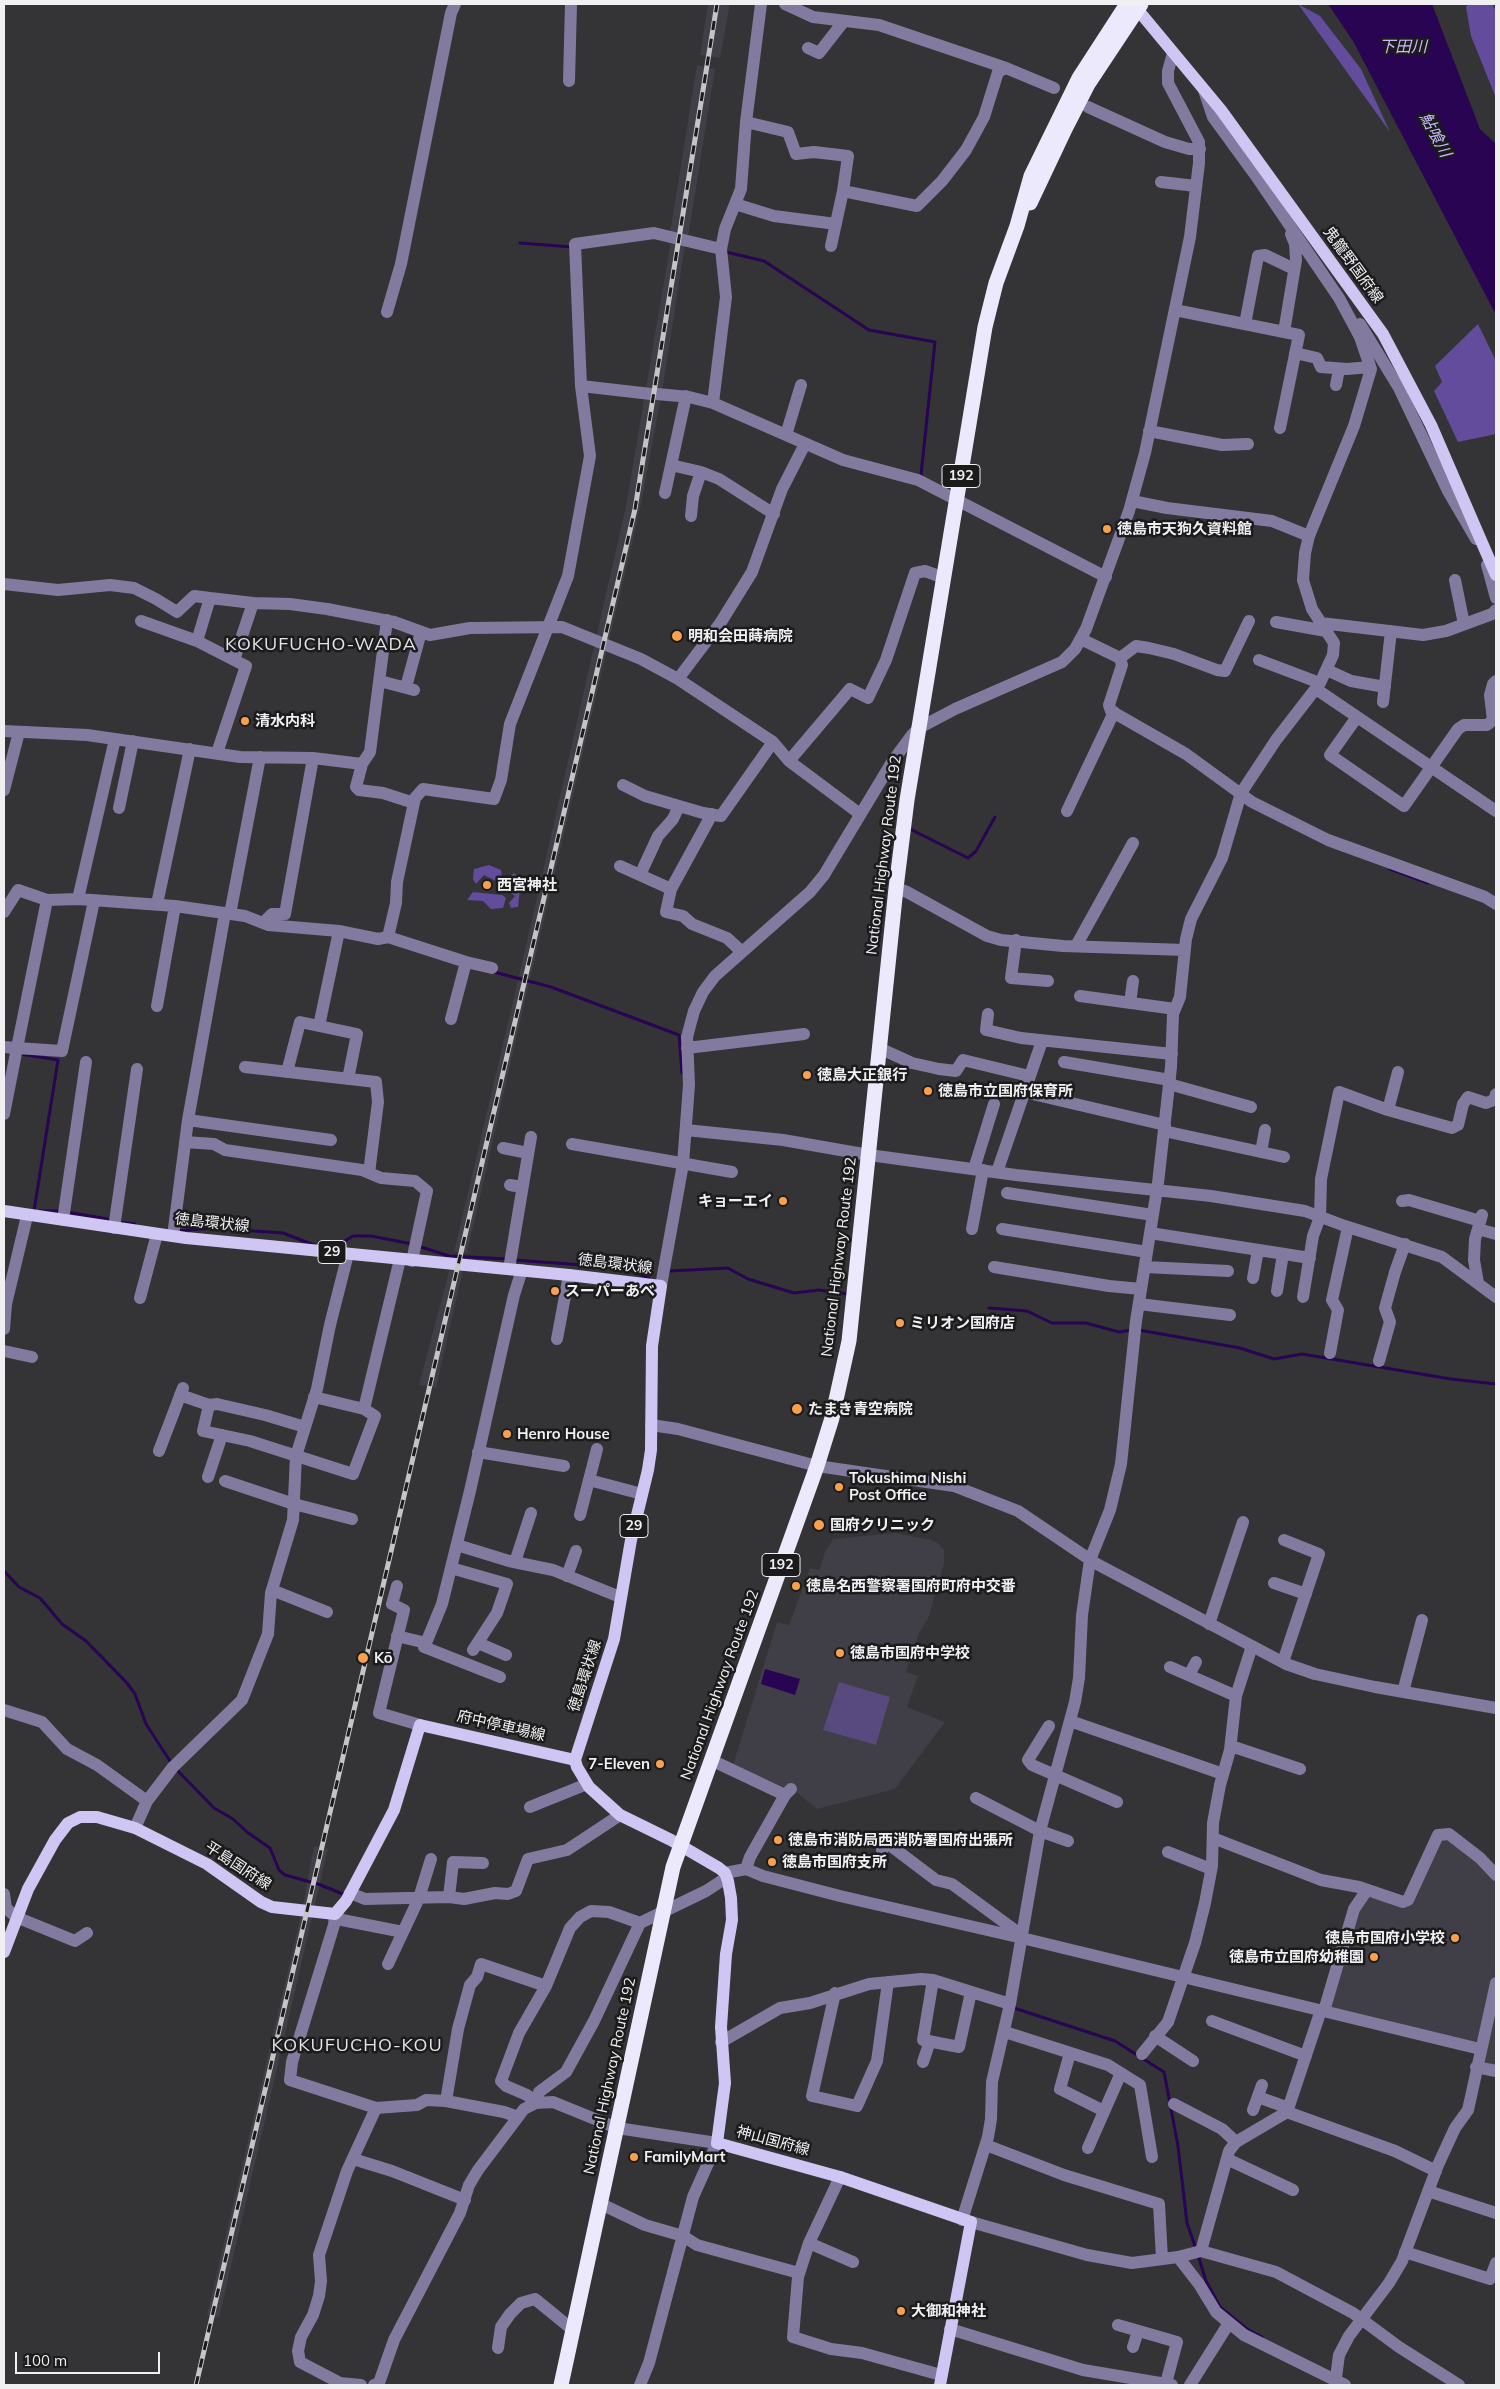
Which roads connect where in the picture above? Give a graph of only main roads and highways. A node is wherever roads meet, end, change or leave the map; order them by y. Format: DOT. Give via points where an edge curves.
graph roads {
  1 [pos="1135,5"];
  2 [pos="1496,575"];
  3 [pos="4,1211"];
  4 [pos="575,1760"];
  5 [pos="680,1845"];
  6 [pos="335,1914"];
  7 [pos="4,1948"];
  8 [pos="941,2380"];
  9 [pos="562,2385"];
  1 -- 2 [label="main road, 鬼籠野国府線" via="1202,85 1383,334 1431,425"];
  1 -- 5 [label="highway, National Highway Route 192 / 192" via="1088,84 1017,226 996,283 985,327 896,888 849,1341 832,1418 817,1466"];
  3 -- 4 [label="main road, 徳島環状線 / 29" via="27,1216 64,1214 157,1234 174,1232 406,1260 510,1263 522,1270 661,1286 652,1346 651,1450 610,1657"];
  4 -- 5 [label="main road" via="587,1784 620,1815"];
  4 -- 6 [label="main road, 府中停車場線" via="420,1725 394,1810 350,1893"];
  5 -- 8 [label="main road, 神山国府線" via="726,1876 732,1898 721,2042 724,2083 717,2143 840,2177 966,2221"];
  5 -- 9 [label="highway, National Highway Route 192 / 192"];
  6 -- 7 [label="main road, 平島国府線" via="261,1902 208,1864 135,1828 88,1816 68,1823 55,1840 28,1889"];
}
